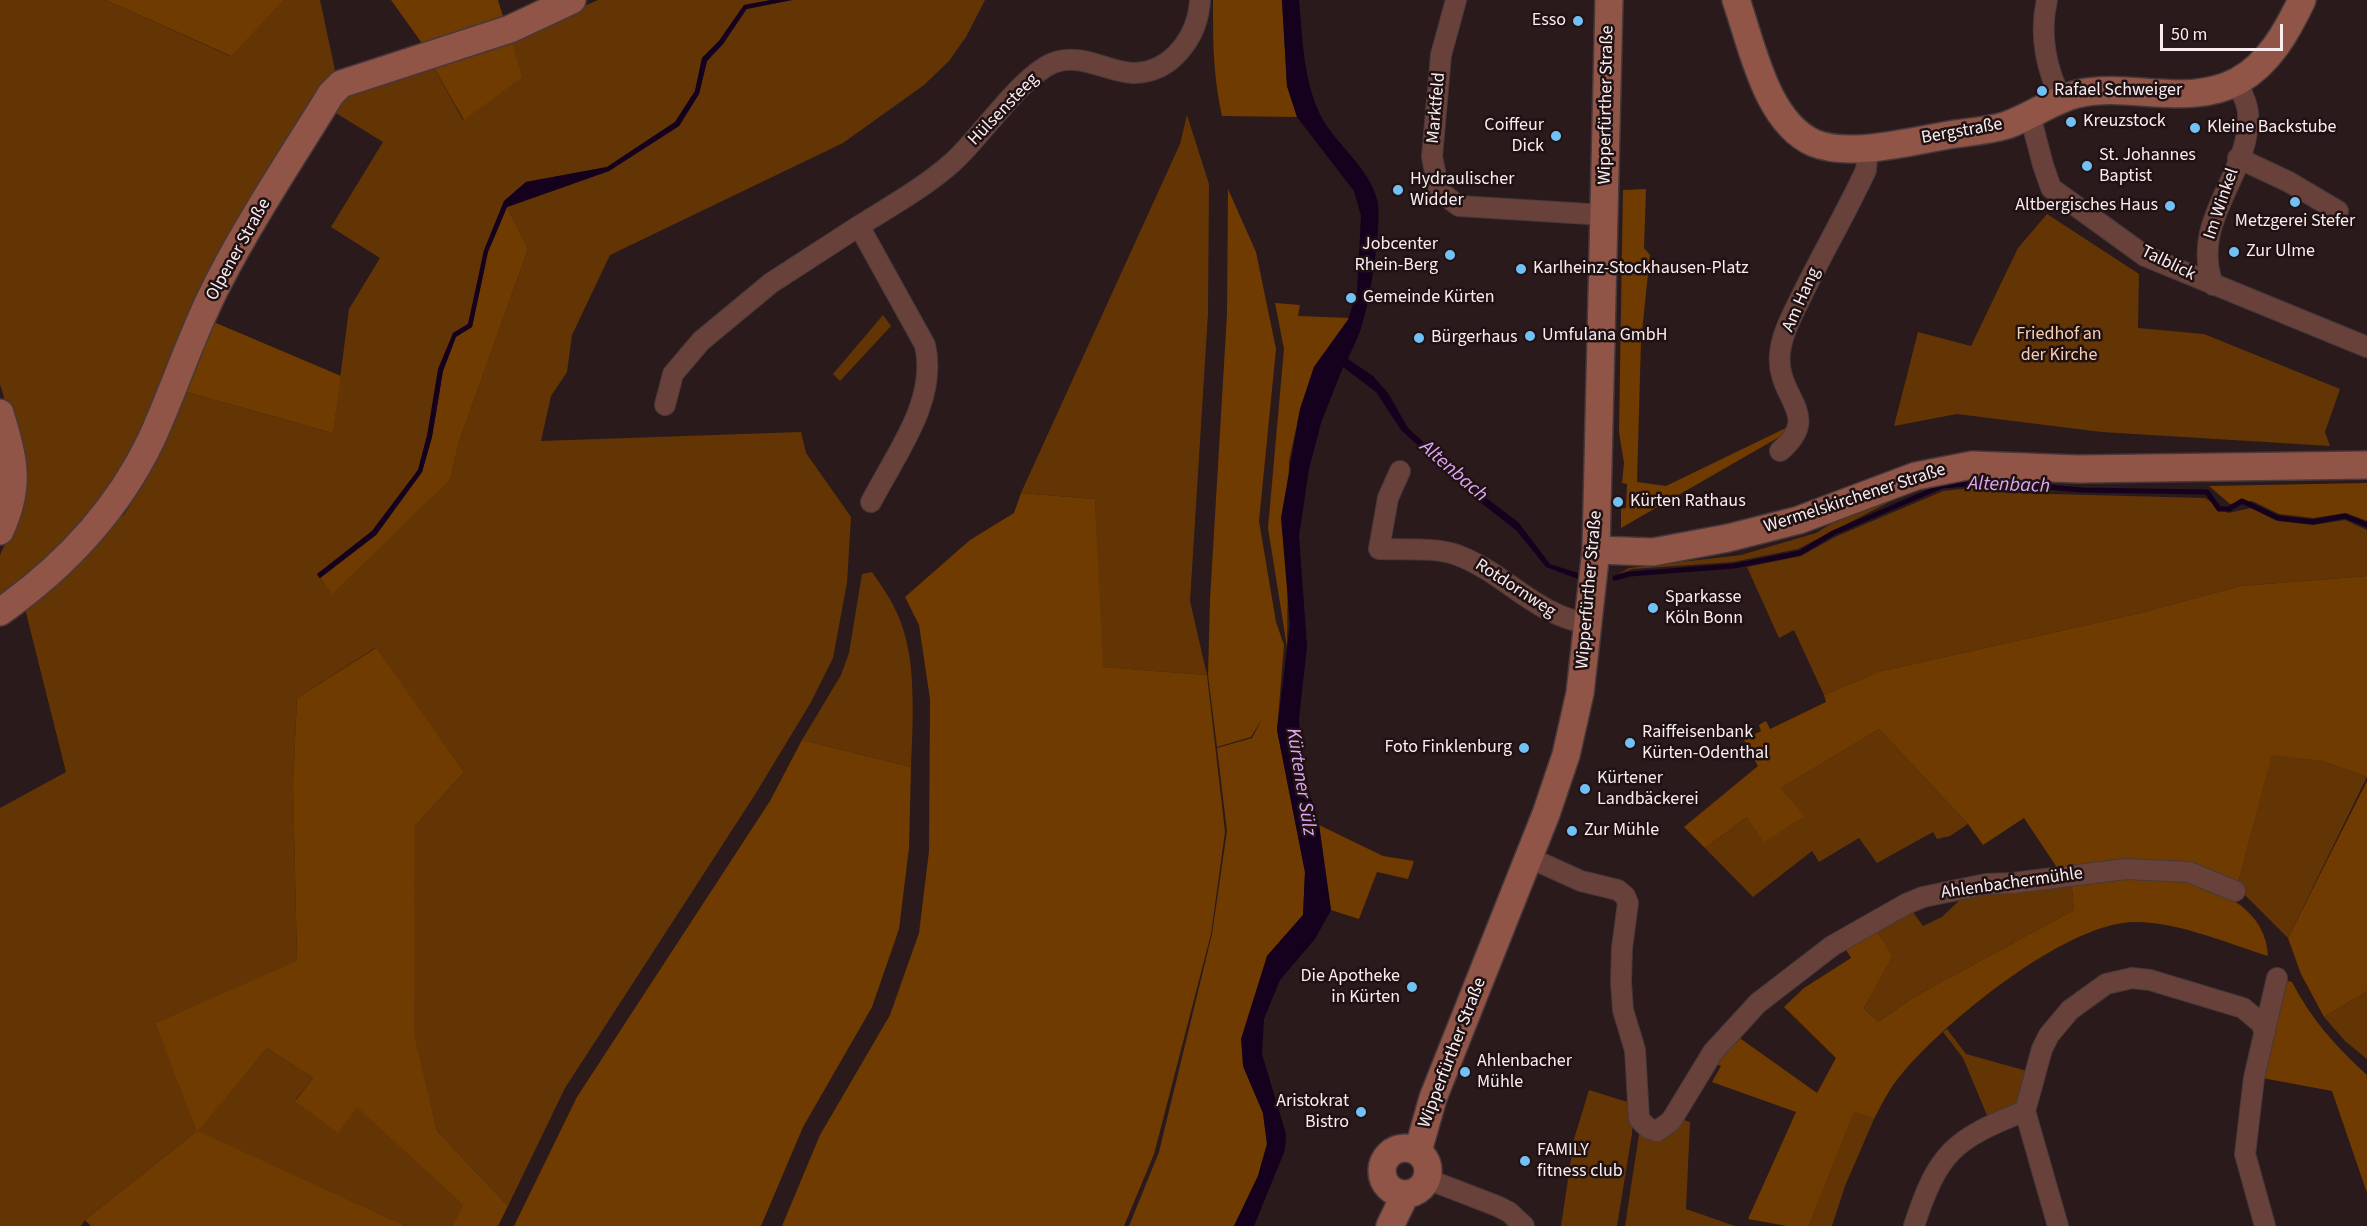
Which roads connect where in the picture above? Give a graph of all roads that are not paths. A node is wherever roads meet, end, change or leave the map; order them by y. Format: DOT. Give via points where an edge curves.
graph roads {
  1 [pos="572,0"];
  2 [pos="1200,0"];
  3 [pos="1456,0"];
  4 [pos="1609,0"];
  5 [pos="1736,0"];
  6 [pos="2047,0"];
  7 [pos="2302,0"];
  8 [pos="2237,81"];
  9 [pos="2062,100"];
  10 [pos="2030,115"];
  11 [pos="1868,147"];
  12 [pos="2238,158"];
  13 [pos="2338,211"];
  14 [pos="1605,215"];
  15 [pos="859,226"];
  16 [pos="2213,285"];
  17 [pos="2367,347"];
  18 [pos="665,405"];
  19 [pos="0,413"];
  20 [pos="1780,452"];
  21 [pos="2367,465"];
  22 [pos="1400,471"];
  23 [pos="870,502"];
  24 [pos="0,531"];
  25 [pos="1596,550"];
  26 [pos="0,612"];
  27 [pos="1590,624"];
  28 [pos="1530,858"];
  29 [pos="2235,891"];
  30 [pos="2277,978"];
  31 [pos="2265,1033"];
  32 [pos="2025,1111"];
  33 [pos="1418,1151"];
  34 [pos="1427,1179"];
  35 [pos="1405,1195"];
  36 [pos="1390,1226"];
  37 [pos="1524,1226"];
  38 [pos="1914,1226"];
  39 [pos="2058,1226"];
  40 [pos="2265,1226"];
  1 -- 26 [label="main road, Olpener Straße" via="510,29 341,84 331,94 219,281 152,438 120,494 89,535 28,592"];
  2 -- 15 [label="street, Hülsensteeg" via="1199,18 1188,42 1171,59 1134,73 1081,60 1054,63 1035,75 951,163"];
  3 -- 14 [label="street, Marktfeld" via="1440,66 1432,157 1439,191 1459,206"];
  4 -- 14 [label="main road, Wipperfürther Straße"];
  5 -- 11 [label="main road, Bergstraße" via="1778,112 1794,130 1815,143"];
  6 -- 9 [label="street" via="2044,26 2048,68"];
  7 -- 8 [label="main road, Bergstraße" via="2275,47"];
  8 -- 9 [label="main road, Bergstraße" via="2213,90 2182,94 2113,92 2077,94"];
  8 -- 12 [label="street, Im Winkel" via="2248,109"];
  9 -- 10 [label="main road, Bergstraße"];
  10 -- 11 [label="main road, Bergstraße" via="1997,128"];
  10 -- 16 [label="street, Talblick" via="2051,188 2145,256"];
  11 -- 20 [label="street, Am Hang" via="1866,170 1788,324 1780,352 1781,374 1800,417 1800,426"];
  12 -- 13 [label="street, Im Winkel"];
  12 -- 16 [label="street, Im Winkel" via="2213,217 2207,242 2206,267"];
  14 -- 25 [label="main road, Wipperfürther Straße"];
  15 -- 18 [label="street, Hülsensteeg" via="771,283 701,341 673,374"];
  15 -- 23 [label="street" via="921,336 929,362 921,405"];
  16 -- 17 [label="street, Talblick"];
  19 -- 24 [label="main road" via="15,478 12,501"];
  21 -- 25 [label="main road, Wermelskirchener Straße" via="2078,469 1972,465 1916,476 1799,520 1728,538 1653,552"];
  22 -- 27 [label="street, Rotdornweg" via="1388,498 1379,549 1453,553 1487,569 1561,619"];
  25 -- 27 [label="main road, Wipperfürther Straße"];
  27 -- 28 [label="main road, Wipperfürther Straße" via="1574,725"];
  28 -- 29 [label="street, Ahlenbachermühle" via="1625,896 1628,903 1622,948 1623,1010 1635,1050 1639,1119 1657,1131 1671,1121 1713,1052 1758,1003 1832,946 1906,904 1986,884 2126,869 2189,872"];
  28 -- 33 [label="main road, Wipperfürther Straße" via="1433,1098"];
  30 -- 31 [label="street"];
  31 -- 32 [label="street" via="2261,1023 2243,1008 2150,980 2120,979 2084,998 2054,1028 2038,1060"];
  31 -- 40 [label="street" via="2254,1078 2246,1154"];
  32 -- 38 [label="street" via="1988,1126 1952,1148 1929,1183"];
  32 -- 39 [label="street"];
  33 -- 34 [label="main road" via="1428,1166"];
  33 -- 35 [label="main road" via="1396,1150 1383,1164 1384,1182"];
  34 -- 35 [label="main road" via="1420,1189"];
  34 -- 37 [label="street" via="1497,1206"];
  35 -- 36 [label="main road"];
}
